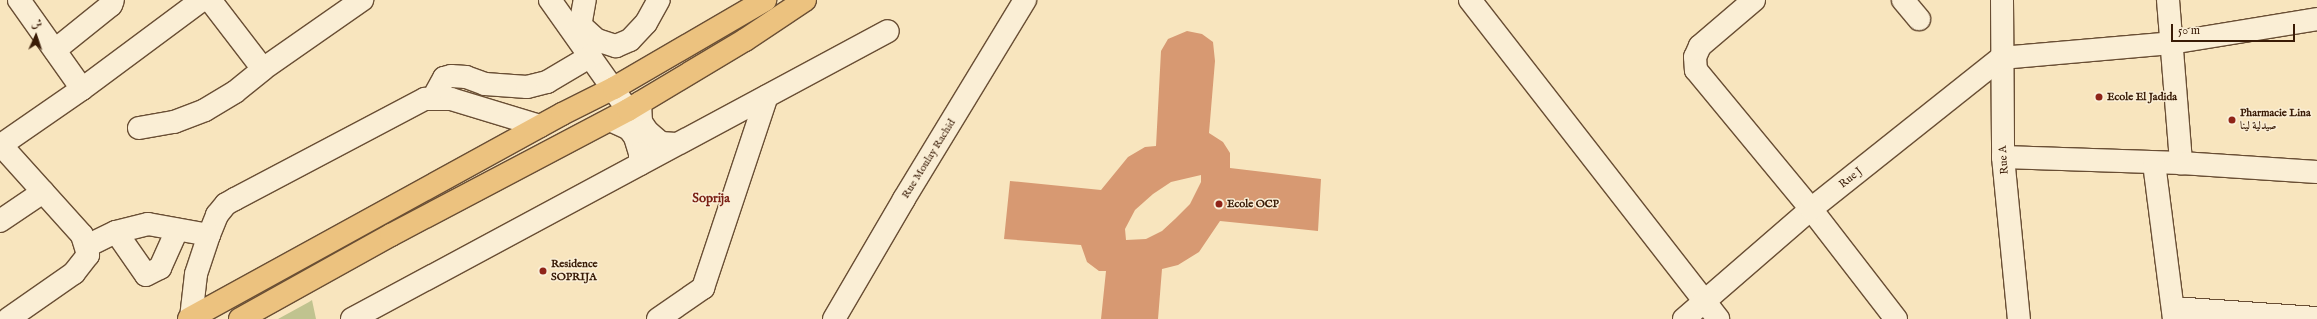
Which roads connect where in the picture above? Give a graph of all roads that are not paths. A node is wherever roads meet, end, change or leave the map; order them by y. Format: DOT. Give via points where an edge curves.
graph roads {
  1 [pos="19,0"];
  2 [pos="114,0"];
  3 [pos="202,0"];
  4 [pos="210,0"];
  5 [pos="362,0"];
  6 [pos="550,0"];
  7 [pos="585,0"];
  8 [pos="659,0"];
  9 [pos="764,0"];
  10 [pos="805,0"];
  11 [pos="1026,0"];
  12 [pos="1470,0"];
  13 [pos="1754,0"];
  14 [pos="1903,0"];
  15 [pos="2002,0"];
  16 [pos="2168,0"];
  17 [pos="1919,19"];
  18 [pos="2317,19"];
  19 [pos="888,30"];
  20 [pos="578,31"];
  21 [pos="2171,43"];
  22 [pos="55,50"];
  23 [pos="590,56"];
  24 [pos="2001,58"];
  25 [pos="263,69"];
  26 [pos="614,88"];
  27 [pos="82,89"];
  28 [pos="768,96"];
  29 [pos="433,98"];
  30 [pos="626,111"];
  31 [pos="540,126"];
  32 [pos="139,128"];
  33 [pos="0,144"];
  34 [pos="676,144"];
  35 [pos="2003,157"];
  36 [pos="2154,163"];
  37 [pos="2181,163"];
  38 [pos="640,164"];
  39 [pos="2317,172"];
  40 [pos="43,192"];
  41 [pos="1811,209"];
  42 [pos="0,221"];
  43 [pos="177,230"];
  44 [pos="116,232"];
  45 [pos="209,235"];
  46 [pos="87,246"];
  47 [pos="1705,302"];
  48 [pos="2173,313"];
  49 [pos="190,318"];
  50 [pos="2308,318"];
  51 [pos="8,319"];
  52 [pos="240,319"];
  53 [pos="352,319"];
  54 [pos="658,319"];
  55 [pos="834,319"];
  56 [pos="1684,319"];
  57 [pos="1718,319"];
  58 [pos="1896,319"];
  59 [pos="2019,319"];
  1 -- 22 [label="street"];
  2 -- 22 [label="street" via="111,6"];
  3 -- 27 [label="street"];
  4 -- 25 [label="street"];
  5 -- 25 [label="street"];
  6 -- 20 [label="street"];
  7 -- 20 [label="street"];
  8 -- 20 [label="street" via="646,23 630,40 616,46"];
  9 -- 26 [label="main road"];
  10 -- 30 [label="main road" via="745,40"];
  11 -- 55 [label="street, Rue Moulay Rachid"];
  12 -- 47 [label="street"];
  13 -- 41 [label="street" via="1700,46 1695,57 1696,70"];
  14 -- 17 [label="street"];
  15 -- 24 [label="street, Rue A"];
  16 -- 21 [label="street"];
  18 -- 21 [label="street"];
  19 -- 28 [label="street"];
  20 -- 23 [label="street"];
  21 -- 24 [label="street"];
  21 -- 37 [label="street"];
  22 -- 27 [label="street"];
  23 -- 26 [label="street"];
  23 -- 29 [label="street" via="547,82 527,88 485,84 466,77 451,76 444,78"];
  24 -- 35 [label="street, Rue A"];
  24 -- 41 [label="street, Rue J"];
  25 -- 32 [label="street" via="236,92 205,110 174,122"];
  26 -- 30 [label="street"];
  26 -- 31 [label="main road"];
  27 -- 33 [label="street"];
  28 -- 34 [label="street"];
  28 -- 54 [label="street" via="703,288"];
  29 -- 31 [label="street" via="451,99"];
  29 -- 45 [label="street" via="410,106 226,204 217,215"];
  30 -- 34 [label="street" via="641,122 661,143"];
  30 -- 38 [label="street" via="629,129 635,137 640,153"];
  30 -- 52 [label="main road" via="391,235"];
  31 -- 49 [label="main road"];
  33 -- 40 [label="street"];
  34 -- 38 [label="street"];
  35 -- 36 [label="street"];
  35 -- 59 [label="street, Rue A"];
  36 -- 37 [label="street"];
  36 -- 48 [label="street"];
  37 -- 39 [label="street"];
  38 -- 53 [label="street"];
  40 -- 42 [label="street"];
  40 -- 46 [label="street" via="82,235"];
  41 -- 47 [label="street, Rue J"];
  41 -- 58 [label="street"];
  43 -- 44 [label="street" via="148,224"];
  43 -- 44 [label="street" via="160,268 146,275"];
  43 -- 45 [label="street"];
  44 -- 46 [label="street"];
  45 -- 49 [label="street" via="196,274"];
  46 -- 51 [label="street" via="88,255 74,273"];
  47 -- 56 [label="street, Rue J"];
  47 -- 57 [label="street"];
  48 -- 50 [label="street"];
}
